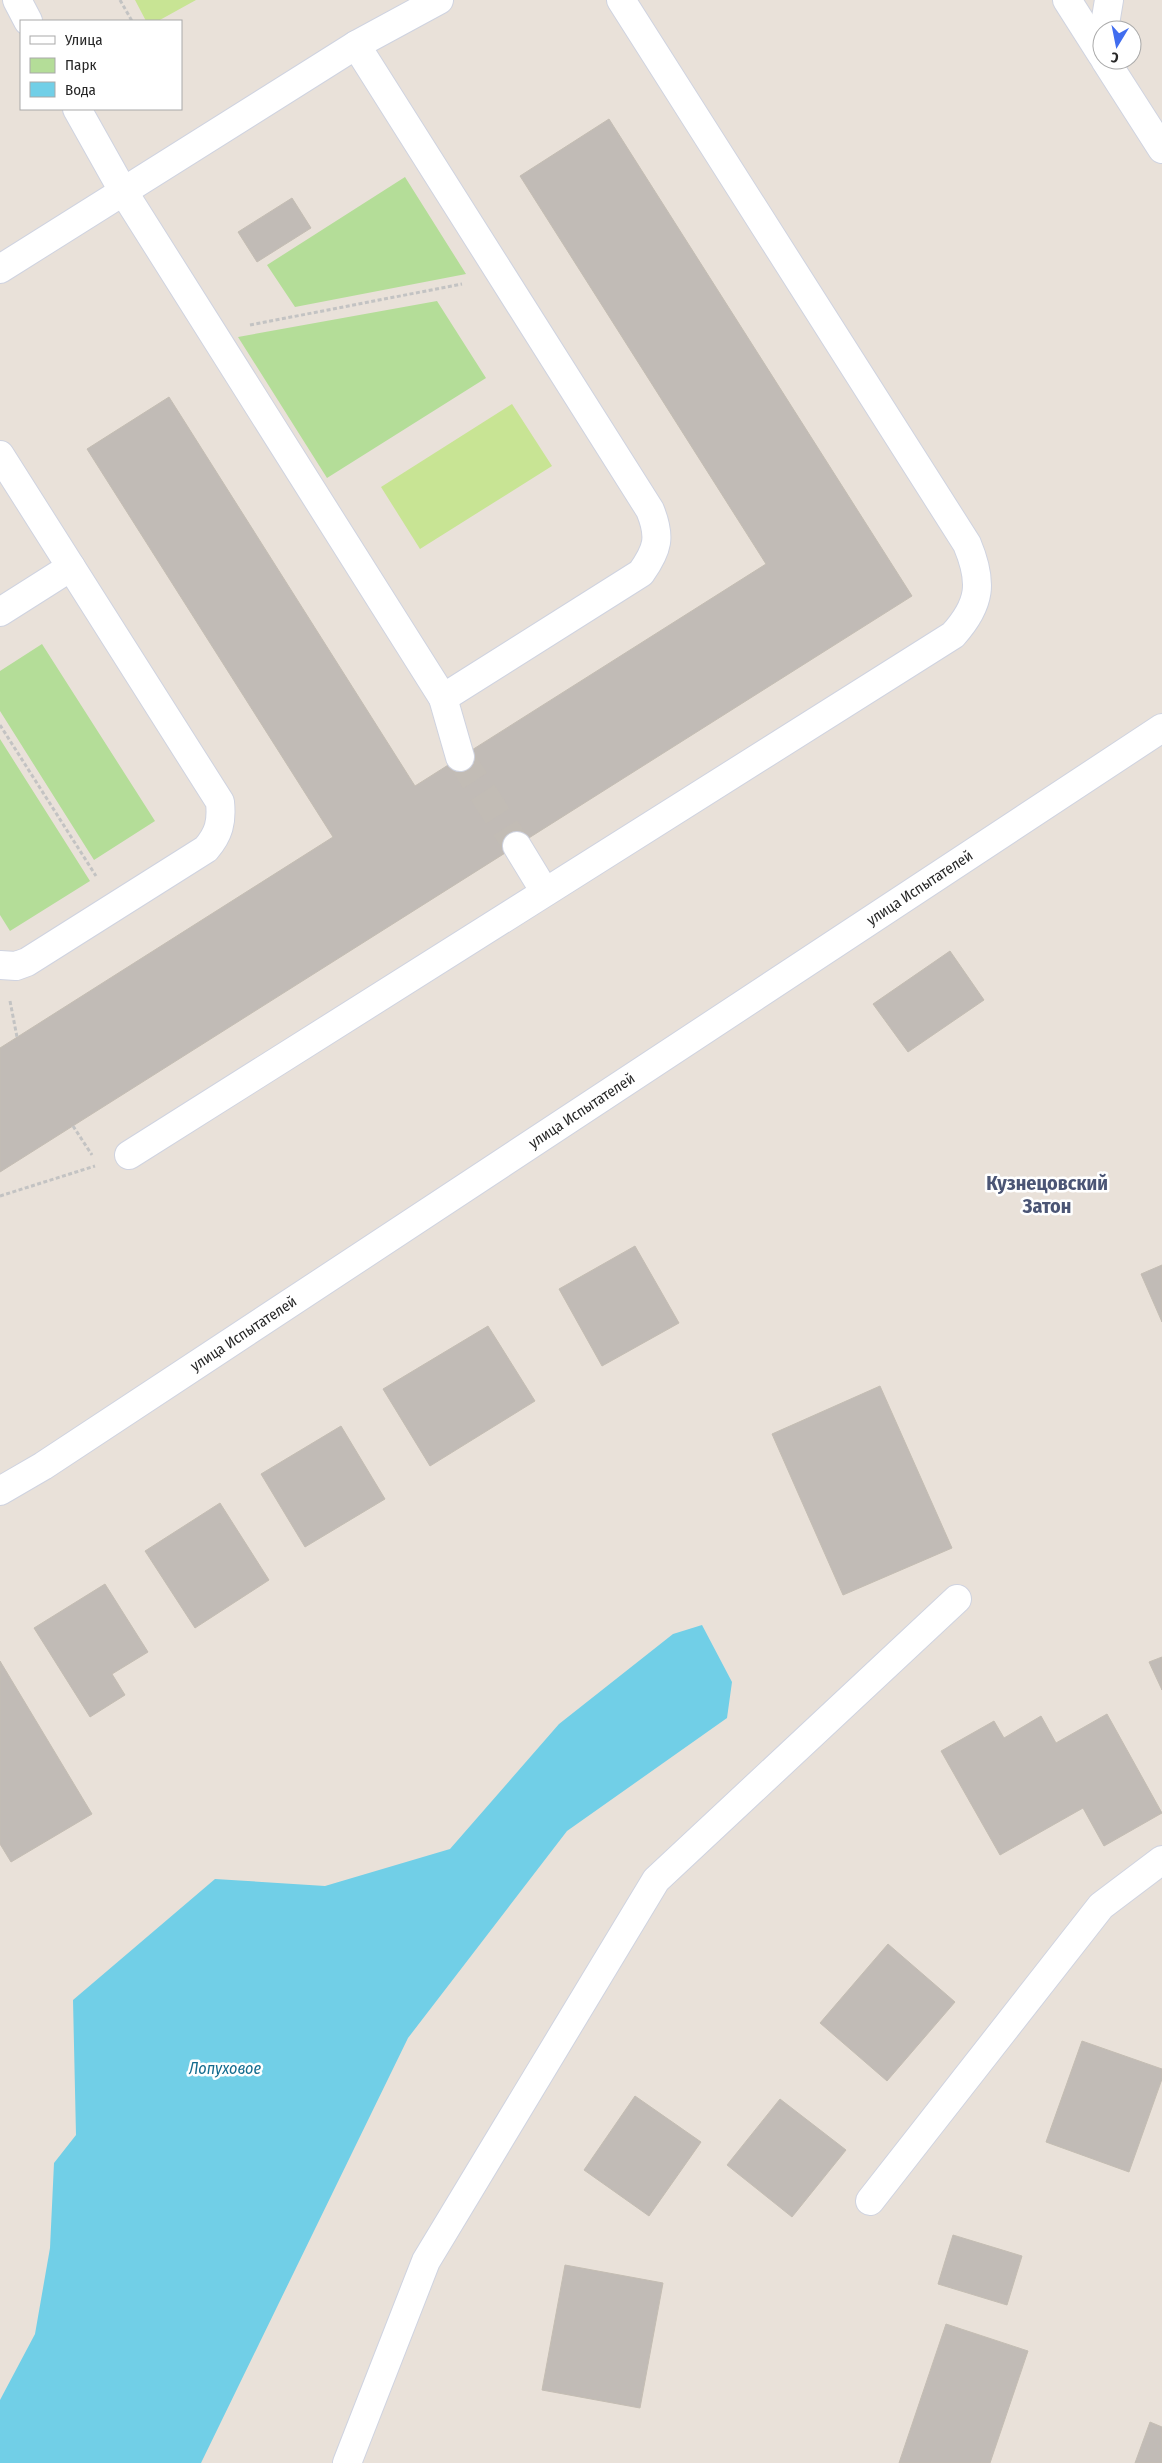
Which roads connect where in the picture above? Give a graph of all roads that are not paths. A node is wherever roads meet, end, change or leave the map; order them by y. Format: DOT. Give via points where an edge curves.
graph roads {
  1 [pos="16,0"];
  2 [pos="439,0"];
  3 [pos="621,0"];
  4 [pos="1067,0"];
  5 [pos="1109,0"];
  6 [pos="27,20"];
  7 [pos="1106,20"];
  8 [pos="1092,33"];
  9 [pos="356,45"];
  10 [pos="1116,70"];
  11 [pos="78,110"];
  12 [pos="1162,149"];
  13 [pos="122,191"];
  14 [pos="0,269"];
  15 [pos="0,455"];
  16 [pos="71,567"];
  17 [pos="0,612"];
  18 [pos="443,698"];
  19 [pos="1162,728"];
  20 [pos="460,757"];
  21 [pos="517,846"];
  22 [pos="545,892"];
  23 [pos="0,965"];
  24 [pos="129,1155"];
  25 [pos="0,1491"];
  26 [pos="957,1599"];
  27 [pos="1162,1860"];
  28 [pos="870,2201"];
  29 [pos="347,2463"];
  1 -- 6 [label="street"];
  2 -- 9 [label="street"];
  3 -- 22 [label="street" via="967,544 976,565 978,585 967,619 953,635"];
  4 -- 8 [label="street"];
  5 -- 7 [label="street"];
  9 -- 13 [label="street"];
  9 -- 18 [label="street" via="650,510 656,526 653,556 641,573"];
  10 -- 12 [label="street"];
  11 -- 13 [label="street"];
  13 -- 14 [label="street"];
  13 -- 18 [label="street"];
  15 -- 16 [label="street"];
  16 -- 17 [label="street"];
  16 -- 23 [label="street" via="220,802 222,818 215,838 206,850 27,962 16,966"];
  18 -- 20 [label="street"];
  19 -- 25 [label="street, улица Испытателей" via="52,1460"];
  21 -- 22 [label="street"];
  22 -- 24 [label="street"];
  26 -- 29 [label="street" via="656,1880 426,2261"];
  27 -- 28 [label="street" via="1101,1906"];
}
